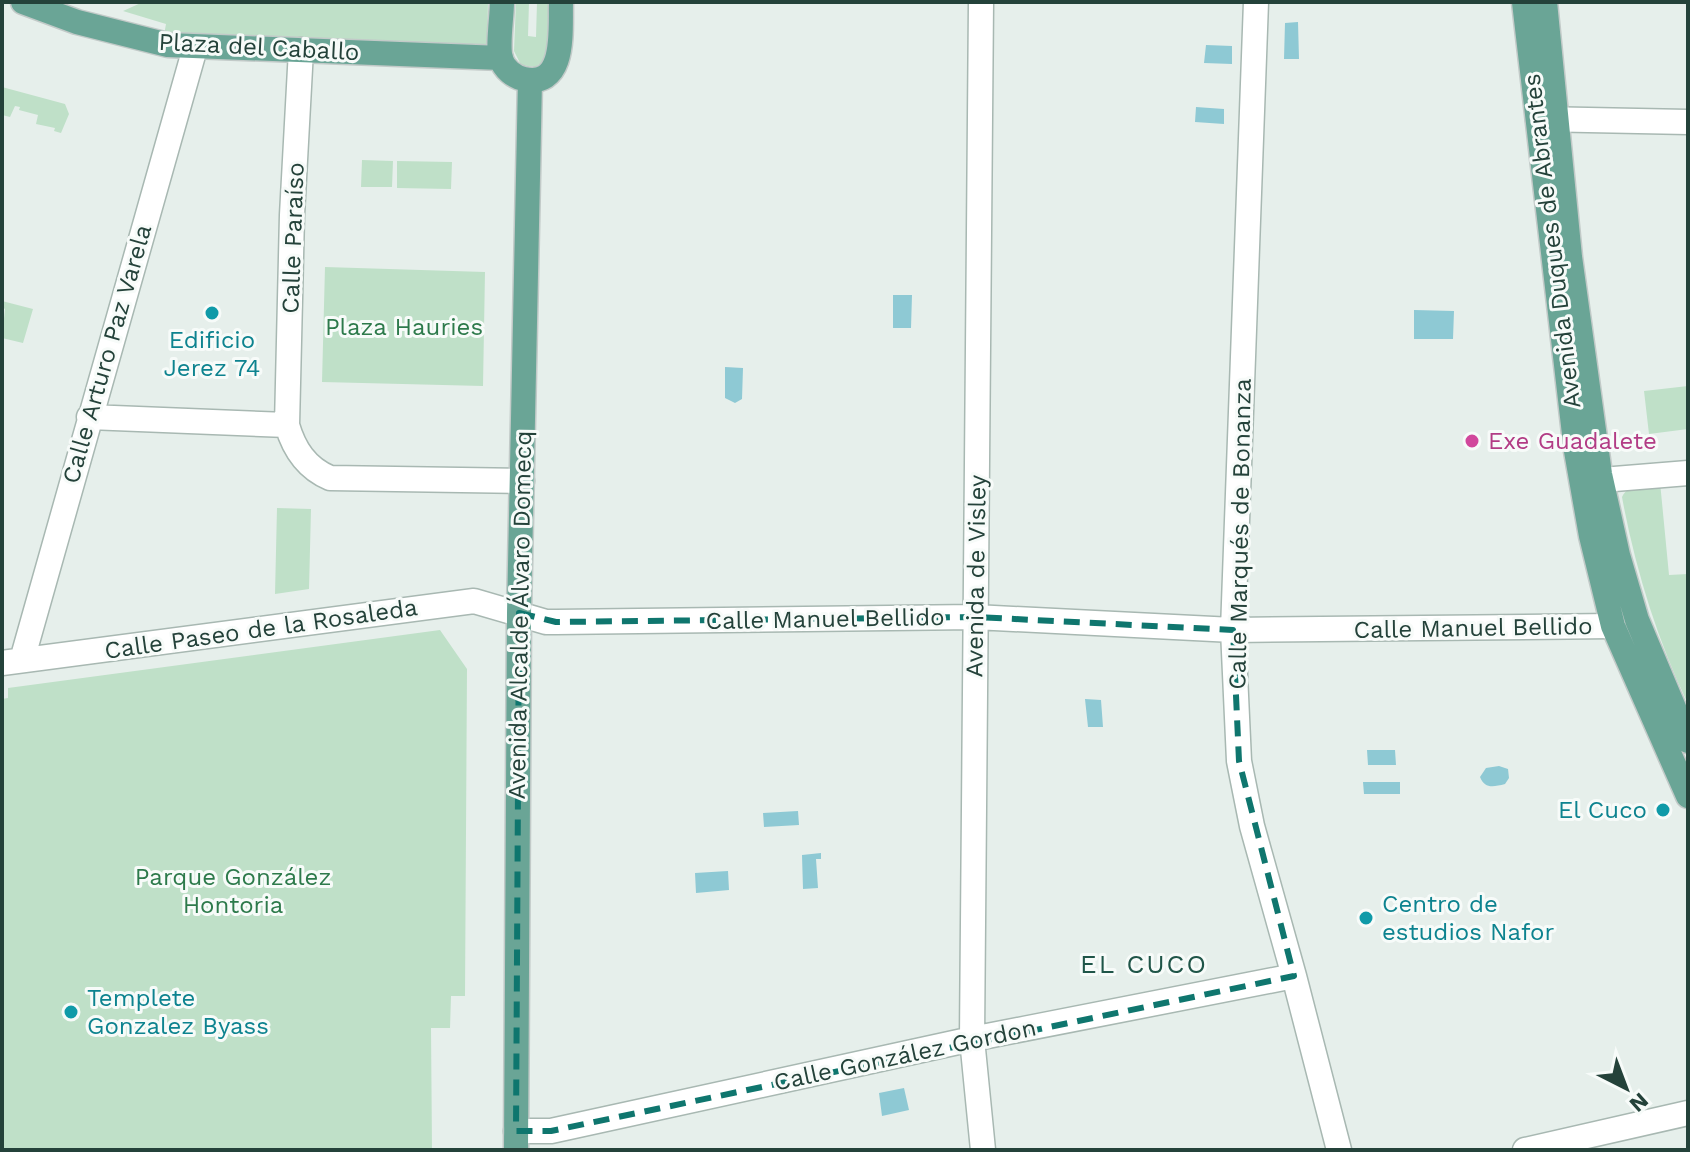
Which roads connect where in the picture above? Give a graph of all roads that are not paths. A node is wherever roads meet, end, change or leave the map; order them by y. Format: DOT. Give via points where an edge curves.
graph roads {
  1 [pos="23,2"];
  2 [pos="502,2"];
  3 [pos="561,2"];
  4 [pos="981,2"];
  5 [pos="1256,2"];
  6 [pos="1524,2"];
  7 [pos="1545,2"];
  8 [pos="195,48"];
  9 [pos="301,50"];
  10 [pos="501,58"];
  11 [pos="530,80"];
  12 [pos="1548,119"];
  13 [pos="1688,122"];
  14 [pos="1580,397"];
  15 [pos="89,417"];
  16 [pos="287,425"];
  17 [pos="1688,473"];
  18 [pos="1602,480"];
  19 [pos="522,481"];
  20 [pos="519,613"];
  21 [pos="975,617"];
  22 [pos="1613,626"];
  23 [pos="1233,630"];
  24 [pos="12,662"];
  25 [pos="1688,741"];
  26 [pos="1688,796"];
  27 [pos="1294,976"];
  28 [pos="972,1039"];
  29 [pos="1688,1113"];
  30 [pos="516,1140"];
  31 [pos="983,1150"];
  32 [pos="1339,1150"];
  33 [pos="1525,1150"];
  1 -- 8 [label="main road, Plaza del Caballo" via="77,22"];
  2 -- 10 [label="main road"];
  3 -- 11 [label="main road" via="559,57 543,79"];
  4 -- 21 [label="street, Avenida de Visley"];
  5 -- 23 [label="street, Calle Marqués de Bonanza"];
  6 -- 12 [label="main road, Avenida Duques de Abrantes"];
  7 -- 12 [label="main road, Avenida Duques de Abrantes"];
  8 -- 9 [label="main road, Plaza del Caballo"];
  8 -- 15 [label="street, Calle Arturo Paz Varela"];
  9 -- 10 [label="main road, Plaza del Caballo"];
  9 -- 16 [label="street, Calle Paraíso"];
  10 -- 11 [label="main road" via="517,78"];
  11 -- 19 [label="main road, Avenida Alcalde Álvaro Domecq"];
  12 -- 13 [label="street"];
  12 -- 14 [label="main road, Avenida Duques de Abrantes"];
  14 -- 18 [label="main road, Avenida Duques de Abrantes"];
  14 -- 22 [label="main road, Avenida Duques de Abrantes" via="1576,451"];
  15 -- 16 [label="street"];
  15 -- 24 [label="street, Calle Arturo Paz Varela"];
  16 -- 19 [label="street, Calle Paraíso" via="303,459 330,478"];
  17 -- 18 [label="street"];
  18 -- 25 [label="main road, Avenida Duques de Abrantes" via="1637,620"];
  19 -- 20 [label="main road, Avenida Alcalde Álvaro Domecq"];
  20 -- 21 [label="street, Calle Manuel Bellido" via="546,622"];
  20 -- 24 [label="street, Calle Paseo de la Rosaleda" via="474,601"];
  20 -- 30 [label="main road, Avenida Alcalde Álvaro Domecq"];
  21 -- 23 [label="street, Calle Manuel Bellido"];
  21 -- 28 [label="street, Avenida de Visley"];
  22 -- 23 [label="street, Calle Manuel Bellido"];
  22 -- 26 [label="main road, Avenida Duques de Abrantes"];
  23 -- 27 [label="street, Calle Marqués de Bonanza" via="1239,761"];
  27 -- 28 [label="street, Calle González Gordon"];
  27 -- 32 [label="street, Calle Marqués de Bonanza"];
  28 -- 30 [label="street, Calle González Gordon"];
  28 -- 31 [label="street, Avenida de Visley"];
  29 -- 33 [label="street"];
}
